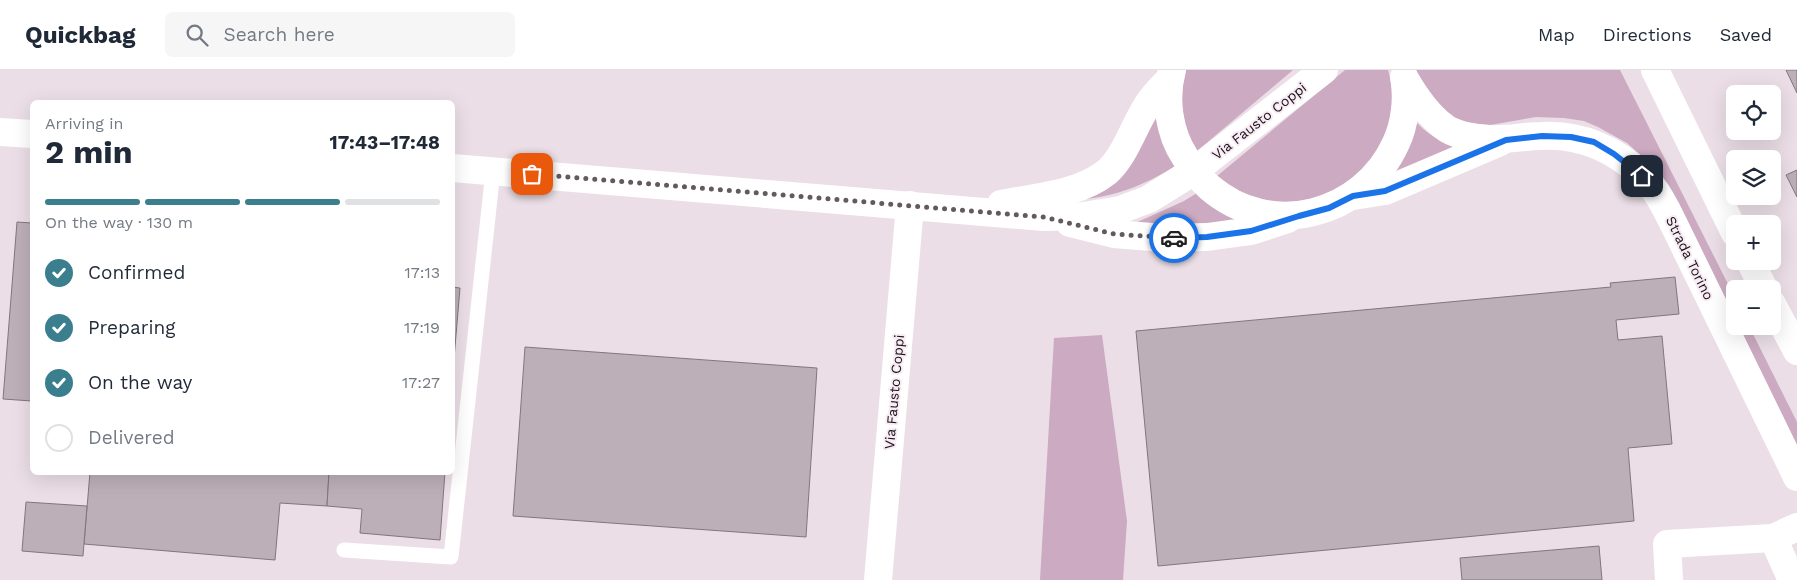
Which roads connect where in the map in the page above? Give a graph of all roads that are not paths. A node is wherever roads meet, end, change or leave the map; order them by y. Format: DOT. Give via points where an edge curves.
graph roads {
  1 [pos="1324,70"];
  2 [pos="1655,70"];
  3 [pos="1170,75"];
  4 [pos="1403,75"];
  5 [pos="0,132"];
  6 [pos="30,134"];
  7 [pos="1506,140"];
  8 [pos="455,168"];
  9 [pos="493,171"];
  10 [pos="1194,171"];
  11 [pos="1353,196"];
  12 [pos="910,205"];
  13 [pos="972,210"];
  14 [pos="1726,215"];
  15 [pos="1299,216"];
  16 [pos="1044,217"];
  17 [pos="1781,321"];
  18 [pos="1797,351"];
  19 [pos="1797,478"];
  20 [pos="1785,532"];
  21 [pos="344,550"];
  22 [pos="878,580"];
  23 [pos="1669,580"];
  24 [pos="1792,580"];
  1 -- 10 [label="street, Via Fausto Coppi"];
  2 -- 14 [label="street"];
  3 -- 10 [label="street, Via Fausto Coppi" via="1168,106 1172,130"];
  3 -- 13 [label="street" via="1150,100 1108,171 1069,190"];
  4 -- 7 [label="street, Via Fausto Coppi" via="1420,103 1443,127 1470,137"];
  4 -- 11 [label="street, Via Fausto Coppi" via="1405,112 1400,135 1390,156"];
  5 -- 6 [label="street"];
  7 -- 11 [label="street, Via Fausto Coppi" via="1385,191"];
  7 -- 19 [label="street, Strada Torino" via="1542,136 1594,142 1642,176 1663,203"];
  8 -- 9 [label="street, Via Fausto Coppi"];
  9 -- 12 [label="street, Via Fausto Coppi"];
  9 -- 21 [label="lane" via="451,558"];
  10 -- 15 [label="street, Via Fausto Coppi" via="1208,187 1244,208 1267,214"];
  10 -- 16 [label="street, Via Fausto Coppi" via="1149,199 1120,210 1083,216"];
  11 -- 15 [label="street, Via Fausto Coppi" via="1329,208"];
  12 -- 13 [label="street, Via Fausto Coppi"];
  12 -- 22 [label="street, Via Fausto Coppi"];
  13 -- 16 [label="street, Via Fausto Coppi"];
  15 -- 16 [label="street, Via Fausto Coppi" via="1251,231 1164,238 1114,234"];
  17 -- 18 [label="street"];
  20 -- 23 [label="street" via="1667,544"];
  20 -- 24 [label="street"];
}
